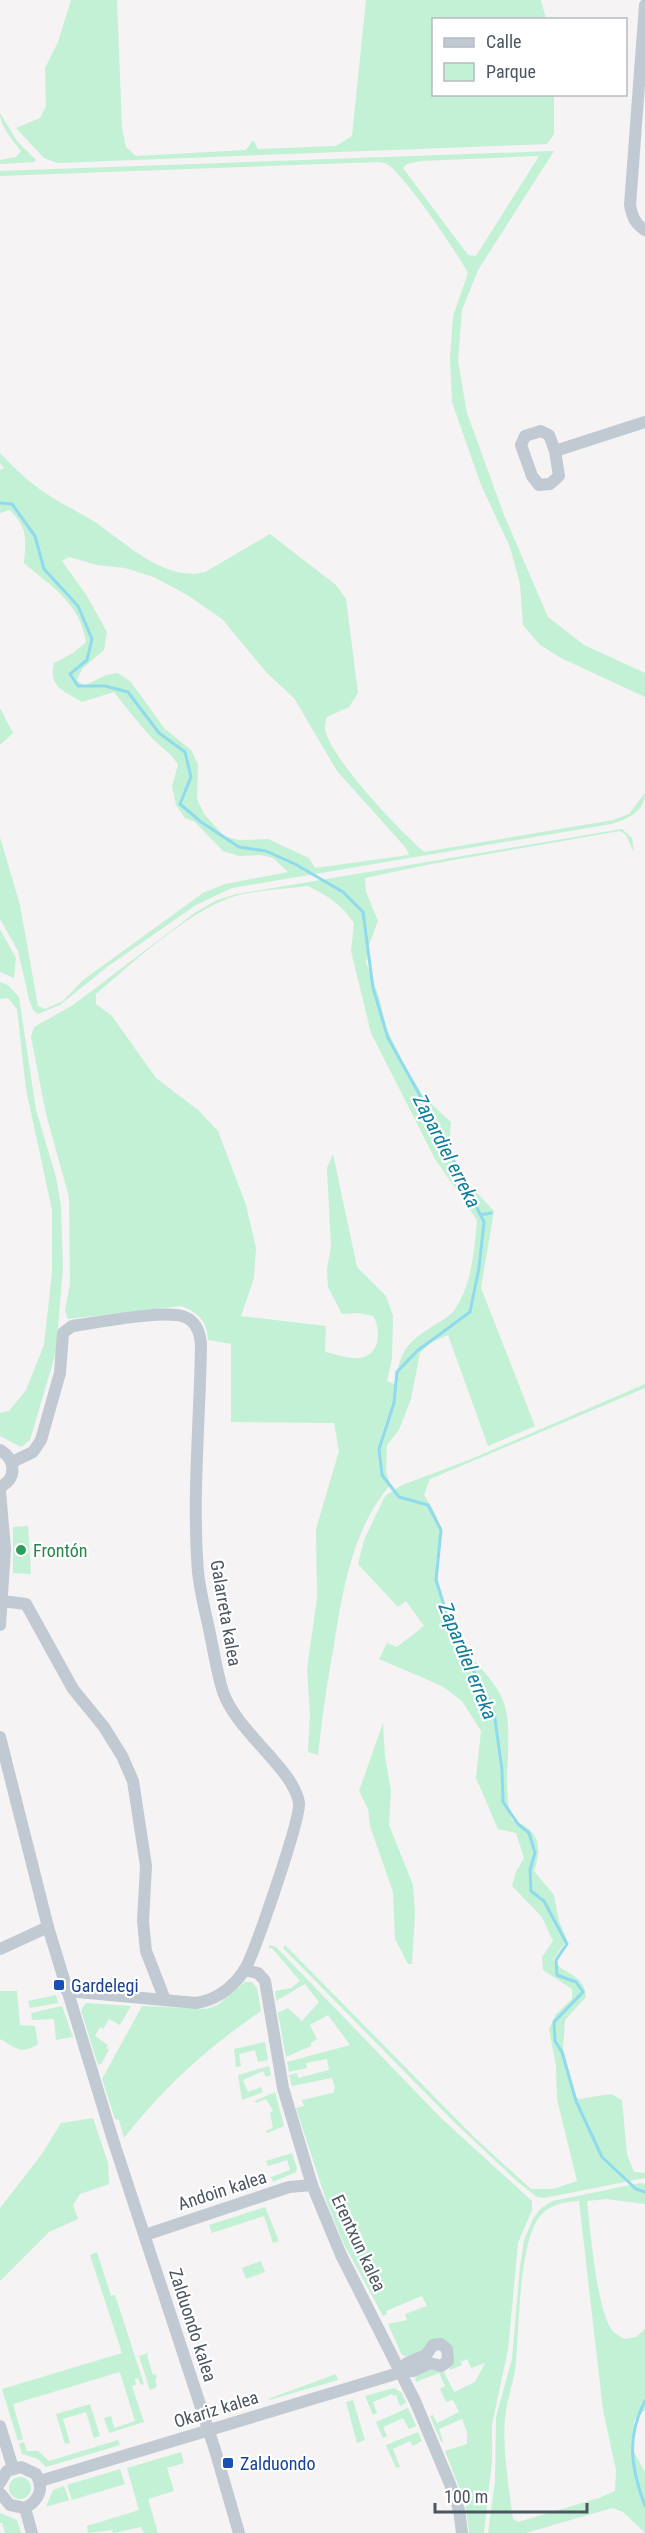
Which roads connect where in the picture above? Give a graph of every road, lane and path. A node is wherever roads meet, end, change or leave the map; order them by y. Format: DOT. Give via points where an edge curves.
graph roads {
  1 [pos="645,5"];
  2 [pos="645,230"];
  3 [pos="645,422"];
  4 [pos="555,451"];
  5 [pos="0,1450"];
  6 [pos="12,1462"];
  7 [pos="0,1489"];
  8 [pos="2,1601"];
  9 [pos="0,1625"];
  10 [pos="0,1737"];
  11 [pos="48,1927"];
  12 [pos="0,1948"];
  13 [pos="244,1970"];
  14 [pos="67,1991"];
  15 [pos="165,2000"];
  16 [pos="312,2185"];
  17 [pos="145,2235"];
  18 [pos="402,2372"];
  19 [pos="0,2426"];
  20 [pos="208,2430"];
  21 [pos="13,2468"];
  22 [pos="40,2481"];
  23 [pos="0,2483"];
  24 [pos="0,2493"];
  25 [pos="25,2508"];
  26 [pos="32,2533"];
  27 [pos="240,2533"];
  28 [pos="462,2533"];
  1 -- 2 [label="street" via="630,205 638,226"];
  3 -- 4 [label="street"];
  5 -- 6 [label="street"];
  6 -- 7 [label="street" via="11,1478"];
  6 -- 13 [label="street, Galarreta kalea" via="33,1452 41,1440 60,1373 66,1329 175,1315 190,1320 200,1334 198,1573 217,1669 223,1693 240,1724 291,1782 300,1806 262,1927"];
  7 -- 8 [label="street" via="5,1549"];
  8 -- 9 [label="street"];
  8 -- 15 [label="street" via="26,1604 73,1689 104,1727 133,1781 146,1866 146,1951"];
  10 -- 11 [label="street, Zalduondo kalea"];
  11 -- 12 [label="street"];
  11 -- 14 [label="street, Zalduondo kalea"];
  13 -- 15 [label="street, Galarreta kalea" via="225,1991 207,2002"];
  13 -- 16 [label="street, Erentxun kalea" via="258,1973 265,1981 283,2088"];
  14 -- 15 [label="street, Galarreta kalea"];
  14 -- 17 [label="street, Zalduondo kalea"];
  16 -- 17 [label="street, Andoin kalea" via="289,2187"];
  16 -- 18 [label="street, Erentxun kalea" via="341,2255"];
  17 -- 20 [label="street, Zalduondo kalea"];
  18 -- 20 [label="street, Okariz kalea"];
  18 -- 28 [label="street, Erentxun kalea" via="450,2484"];
  19 -- 21 [label="street"];
  20 -- 22 [label="street, Okariz kalea"];
  20 -- 27 [label="street, Zalduondo kalea"];
  21 -- 22 [label="street" via="29,2469"];
  21 -- 23 [label="street"];
  22 -- 25 [label="street" via="37,2499"];
  24 -- 25 [label="street" via="10,2505"];
  25 -- 26 [label="street"];
}
